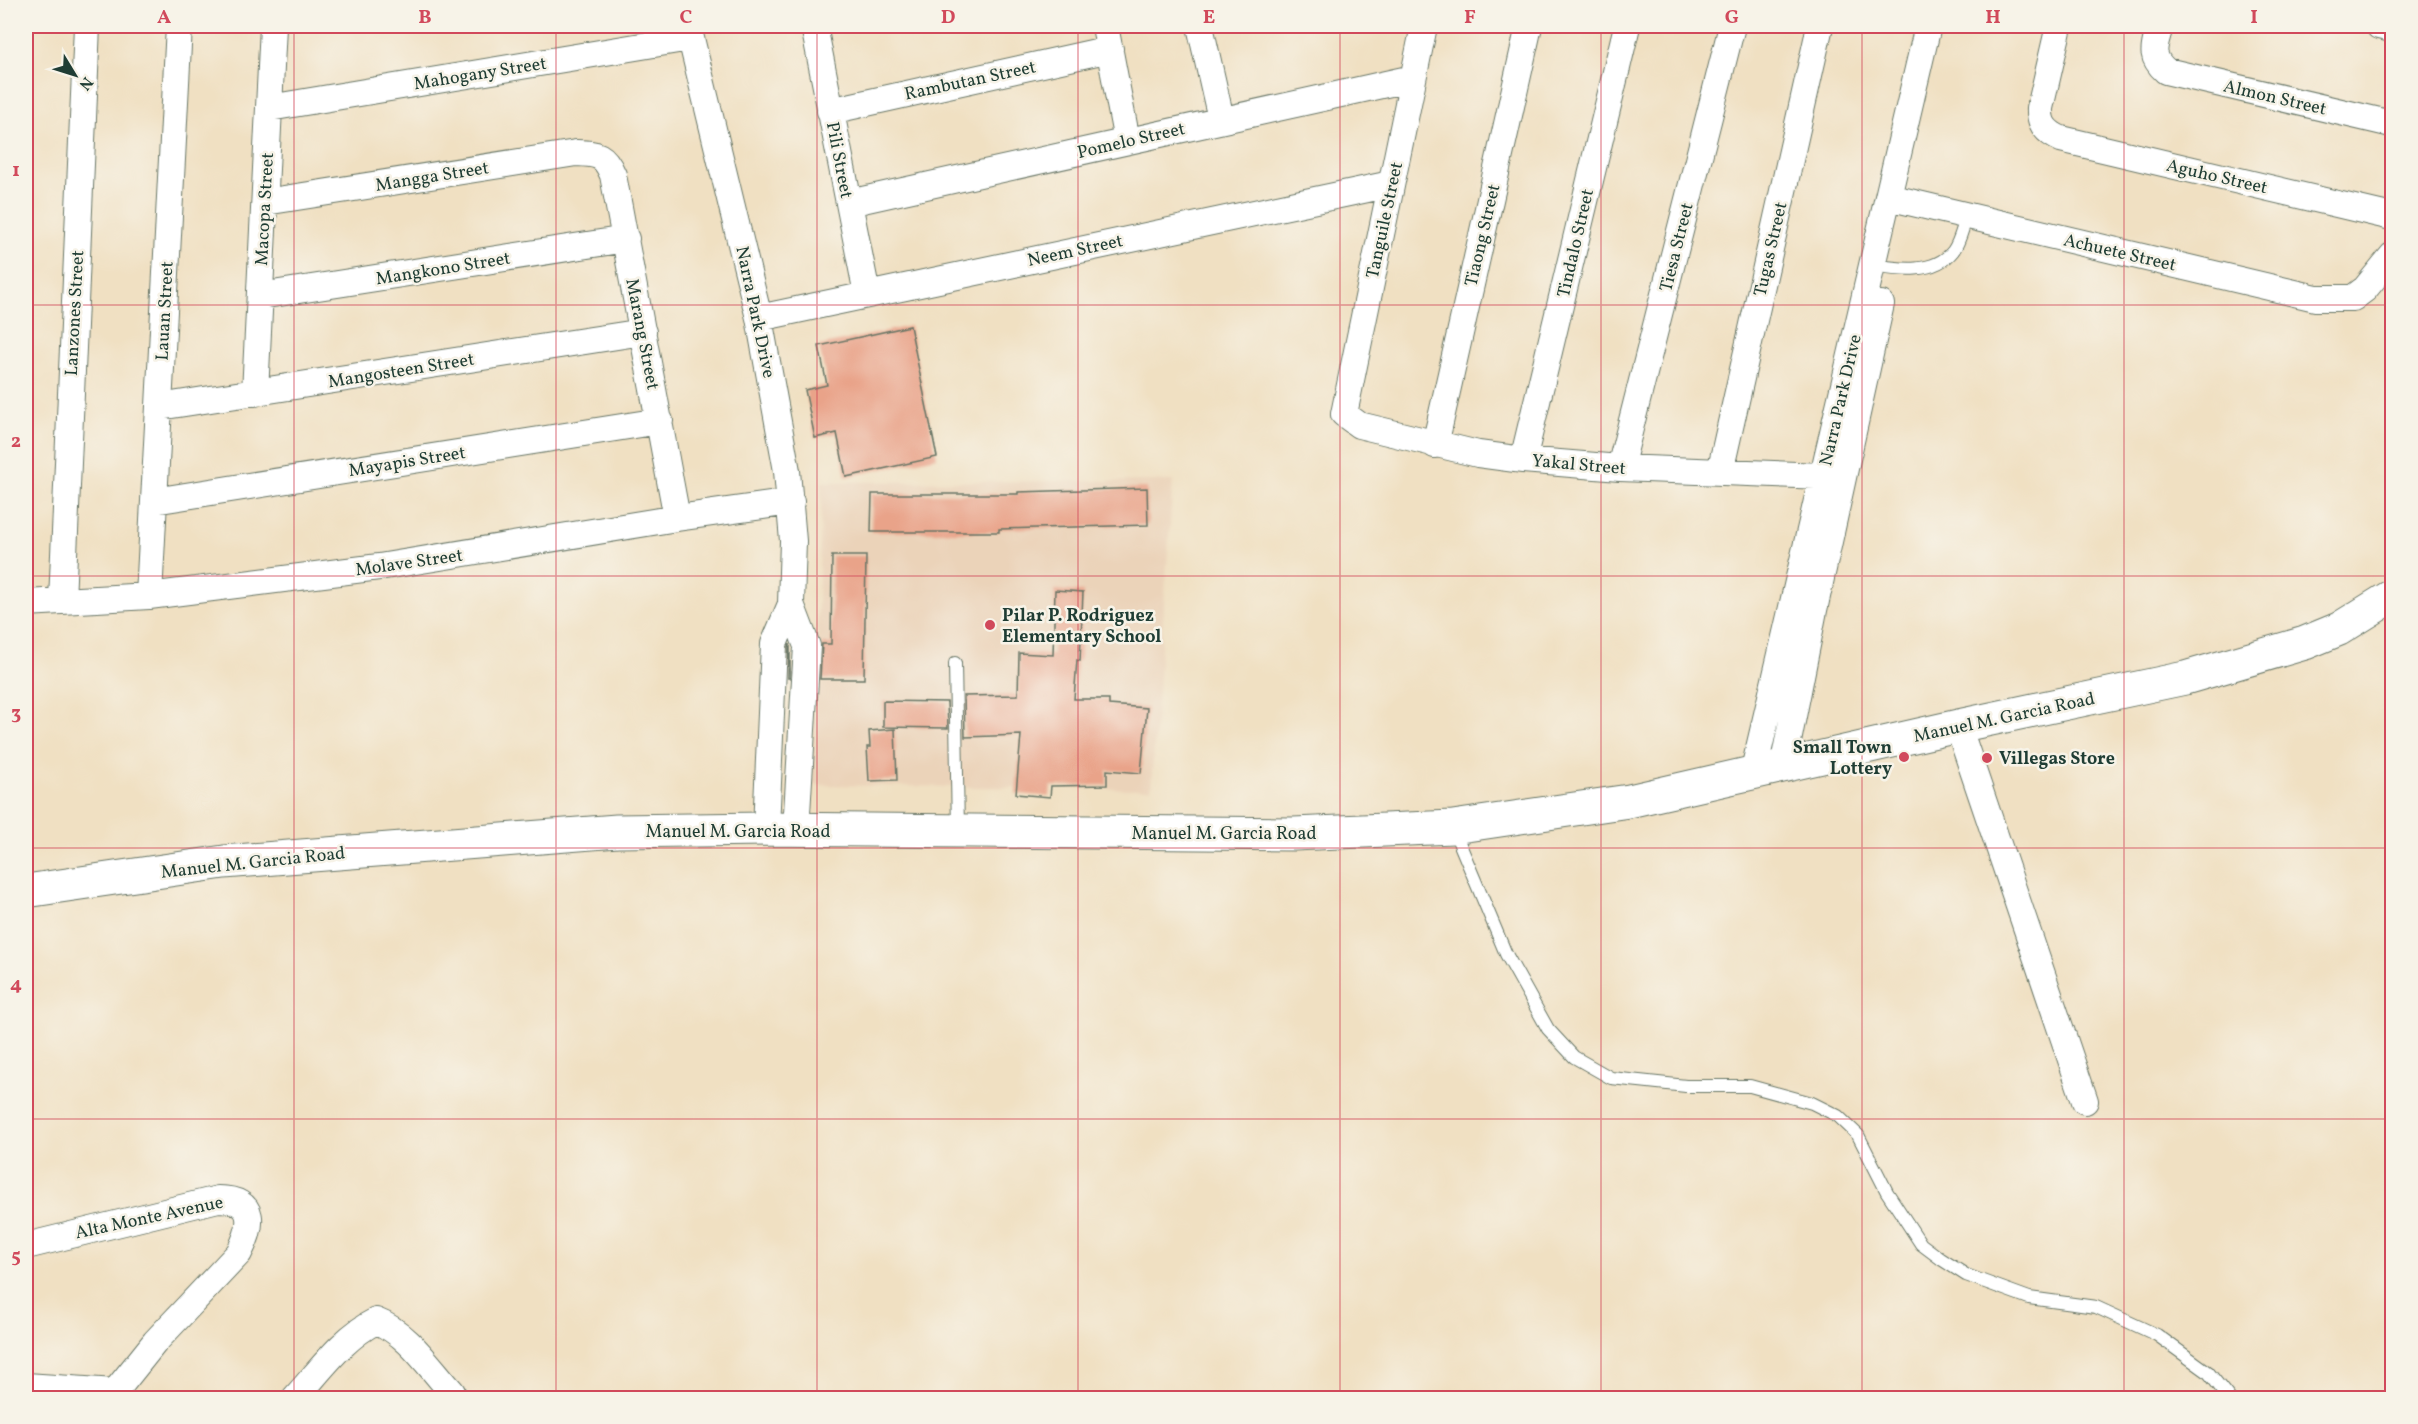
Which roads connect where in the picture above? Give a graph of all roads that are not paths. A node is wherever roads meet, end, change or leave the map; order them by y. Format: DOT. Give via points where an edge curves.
graph roads {
  1 [pos="87,26"];
  2 [pos="179,26"];
  3 [pos="273,26"];
  4 [pos="814,26"];
  5 [pos="1424,26"];
  6 [pos="1529,26"];
  7 [pos="1627,26"];
  8 [pos="1732,26"];
  9 [pos="1820,26"];
  10 [pos="1928,26"];
  11 [pos="1943,26"];
  12 [pos="2059,26"];
  13 [pos="2160,26"];
  14 [pos="2379,26"];
  15 [pos="1207,27"];
  16 [pos="2392,29"];
  17 [pos="689,32"];
  18 [pos="1107,37"];
  19 [pos="1413,78"];
  20 [pos="269,108"];
  21 [pos="830,111"];
  22 [pos="1221,119"];
  23 [pos="2392,124"];
  24 [pos="1127,141"];
  25 [pos="600,155"];
  26 [pos="1391,184"];
  27 [pos="1895,199"];
  28 [pos="265,202"];
  29 [pos="849,203"];
  30 [pos="1967,216"];
  31 [pos="2392,217"];
  32 [pos="626,239"];
  33 [pos="2392,256"];
  34 [pos="1880,266"];
  35 [pos="867,294"];
  36 [pos="260,296"];
  37 [pos="759,318"];
  38 [pos="643,332"];
  39 [pos="255,393"];
  40 [pos="159,407"];
  41 [pos="1344,414"];
  42 [pos="660,421"];
  43 [pos="1435,445"];
  44 [pos="1523,460"];
  45 [pos="1620,468"];
  46 [pos="1720,472"];
  47 [pos="1822,476"];
  48 [pos="154,501"];
  49 [pos="791,502"];
  50 [pos="677,518"];
  51 [pos="149,596"];
  52 [pos="2392,596"];
  53 [pos="62,601"];
  54 [pos="26,603"];
  55 [pos="956,663"];
  56 [pos="1958,726"];
  57 [pos="1768,770"];
  58 [pos="1453,827"];
  59 [pos="781,829"];
  60 [pos="958,831"];
  61 [pos="26,891"];
  62 [pos="2085,1101"];
  63 [pos="26,1245"];
  64 [pos="26,1386"];
  65 [pos="114,1395"];
  66 [pos="295,1398"];
  67 [pos="453,1398"];
  68 [pos="2229,1398"];
  1 -- 53 [label="street, Lanzones Street"];
  2 -- 40 [label="street, Lauan Street"];
  3 -- 20 [label="street, Macopa Street"];
  4 -- 21 [label="street, Pili Street"];
  5 -- 19 [label="street, Tanguile Street"];
  6 -- 43 [label="street, Tiaong Street"];
  7 -- 44 [label="street, Tindalo Street"];
  8 -- 45 [label="street, Tiesa Street"];
  9 -- 46 [label="street, Tugas Street"];
  10 -- 27 [label="street, Narra Park Drive"];
  11 -- 27 [label="street, Narra Park Drive"];
  12 -- 31 [label="street, Aguho Street" via="2040,108 2040,118 2050,134"];
  13 -- 23 [label="street, Almon Street" via="2153,54 2160,66 2172,74"];
  14 -- 16 [label="street"];
  15 -- 22 [label="street"];
  17 -- 20 [label="street, Mahogany Street"];
  17 -- 37 [label="street, Narra Park Drive"];
  18 -- 21 [label="street, Rambutan Street"];
  18 -- 24 [label="street"];
  19 -- 22 [label="street, Pomelo Street"];
  19 -- 26 [label="street, Tanguile Street"];
  20 -- 28 [label="street, Macopa Street"];
  21 -- 29 [label="street, Pili Street"];
  22 -- 24 [label="street, Pomelo Street"];
  24 -- 29 [label="street, Pomelo Street"];
  25 -- 28 [label="street, Mangga Street" via="576,153"];
  25 -- 32 [label="street, Marang Street" via="613,175"];
  26 -- 35 [label="street, Neem Street"];
  26 -- 41 [label="street, Tanguile Street"];
  27 -- 30 [label="street, Achuete Street"];
  27 -- 34 [label="street, Narra Park Drive"];
  28 -- 36 [label="street, Macopa Street"];
  29 -- 35 [label="street, Pili Street"];
  30 -- 33 [label="street, Achuete Street" via="2316,298 2353,298"];
  30 -- 34 [label="lane" via="1953,251 1935,264 1919,268"];
  32 -- 36 [label="street, Mangkono Street"];
  32 -- 38 [label="street, Marang Street"];
  34 -- 47 [label="street, Narra Park Drive"];
  34 -- 57 [label="street, Narra Park Drive" via="1814,610"];
  35 -- 37 [label="street, Neem Street"];
  36 -- 39 [label="street, Macopa Street"];
  37 -- 49 [label="street, Narra Park Drive"];
  38 -- 39 [label="street, Mangosteen Street"];
  38 -- 42 [label="street, Marang Street"];
  39 -- 40 [label="street, Mangosteen Street"];
  40 -- 48 [label="street, Lauan Street"];
  41 -- 43 [label="street, Yakal Street" via="1359,425"];
  42 -- 48 [label="street, Mayapis Street"];
  42 -- 50 [label="street, Marang Street"];
  43 -- 44 [label="street, Yakal Street"];
  44 -- 45 [label="street, Yakal Street"];
  45 -- 46 [label="street, Yakal Street"];
  46 -- 47 [label="street, Yakal Street"];
  47 -- 57 [label="street, Narra Park Drive"];
  48 -- 51 [label="street, Lauan Street"];
  49 -- 50 [label="street, Molave Street"];
  49 -- 59 [label="street, Narra Park Drive" via="791,604 774,644"];
  50 -- 51 [label="street, Molave Street" via="379,567"];
  51 -- 53 [label="street, Molave Street"];
  52 -- 56 [label="main road, Manuel M. Garcia Road" via="2305,643 2185,678"];
  53 -- 54 [label="street, Molave Street"];
  55 -- 60 [label="lane"];
  56 -- 57 [label="main road, Manuel M. Garcia Road"];
  56 -- 62 [label="street"];
  57 -- 58 [label="main road, Manuel M. Garcia Road" via="1629,801"];
  58 -- 60 [label="main road, Manuel M. Garcia Road" via="1294,834"];
  58 -- 68 [label="lane" via="1506,954 1548,1029 1574,1057 1611,1078 1686,1086 1750,1086 1812,1103 1838,1116 1858,1135 1887,1192 1922,1244 1941,1259 1966,1275 2029,1298 2096,1307 2157,1335 2208,1372"];
  59 -- 60 [label="main road, Manuel M. Garcia Road"];
  59 -- 61 [label="main road, Manuel M. Garcia Road" via="617,831 457,842 224,862"];
  63 -- 65 [label="street, Alta Monte Avenue" via="218,1199 231,1199 247,1210 251,1223 239,1253 155,1342"];
  64 -- 65 [label="street"];
  66 -- 67 [label="street" via="345,1342 376,1321 400,1334 452,1392"];
}
